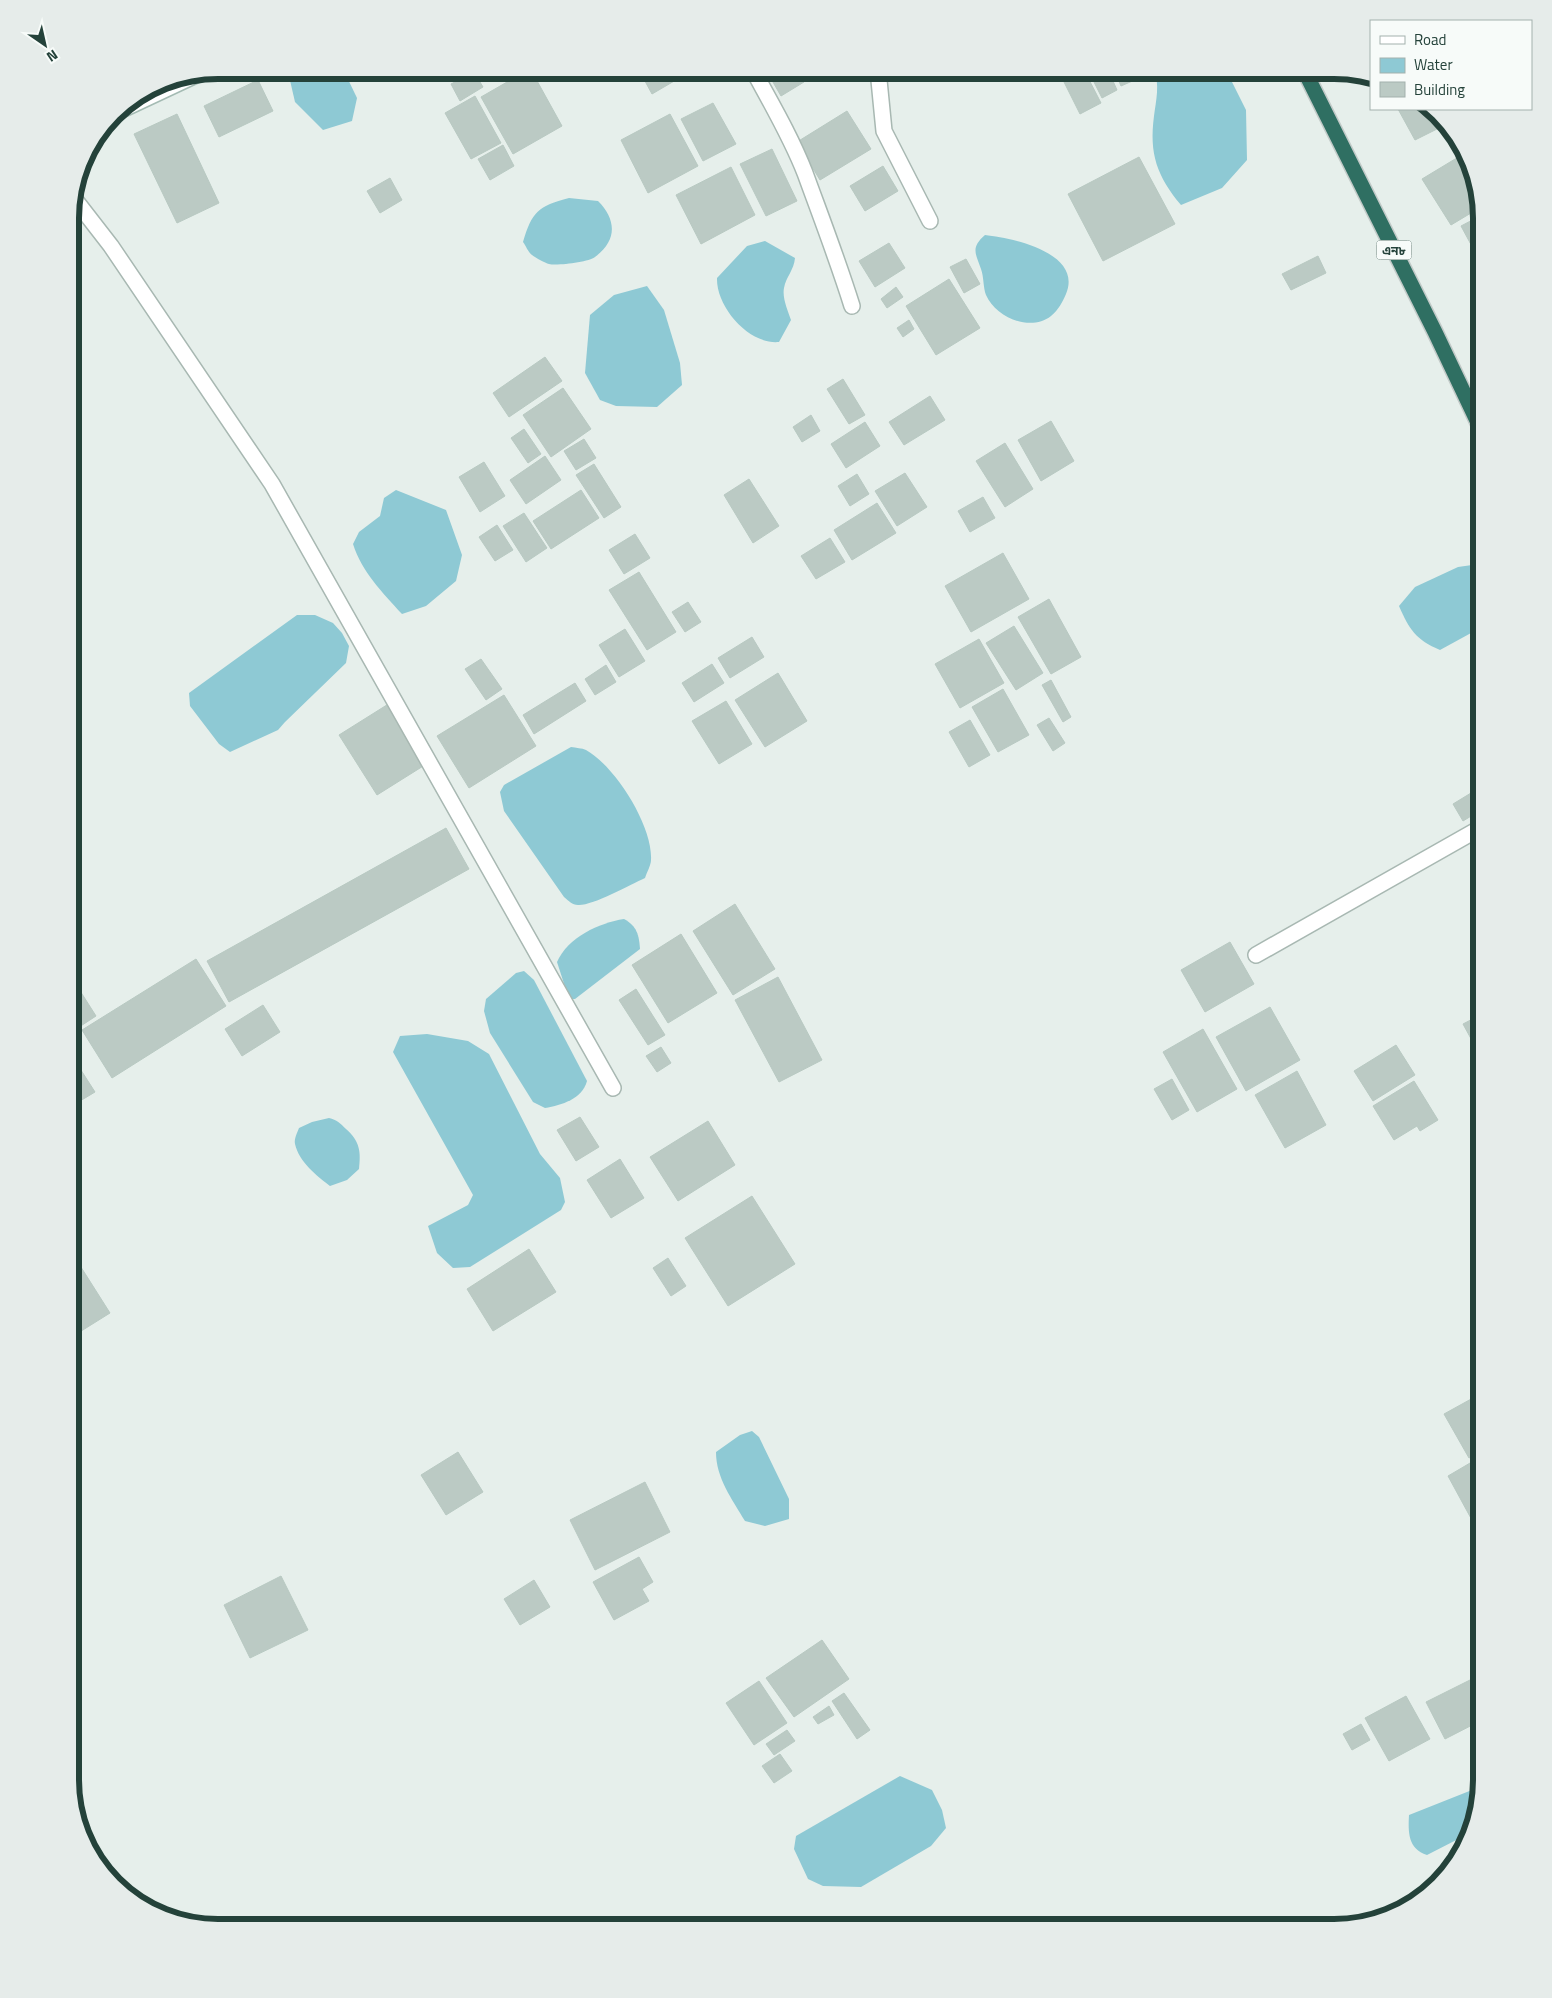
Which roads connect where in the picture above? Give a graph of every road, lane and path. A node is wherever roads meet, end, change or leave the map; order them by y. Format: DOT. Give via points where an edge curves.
graph roads {
  1 [pos="758,79"];
  2 [pos="879,79"];
  3 [pos="1308,79"];
  4 [pos="79,205"];
  5 [pos="930,221"];
  6 [pos="852,306"];
  7 [pos="1473,412"];
  8 [pos="1473,831"];
  9 [pos="1256,955"];
  10 [pos="613,1088"];
  1 -- 6 [label="street" via="804,172"];
  2 -- 5 [label="street" via="884,131"];
  3 -- 7 [label="highway, এন৮"];
  4 -- 10 [label="street" via="111,246 272,484"];
  8 -- 9 [label="street"];
}
